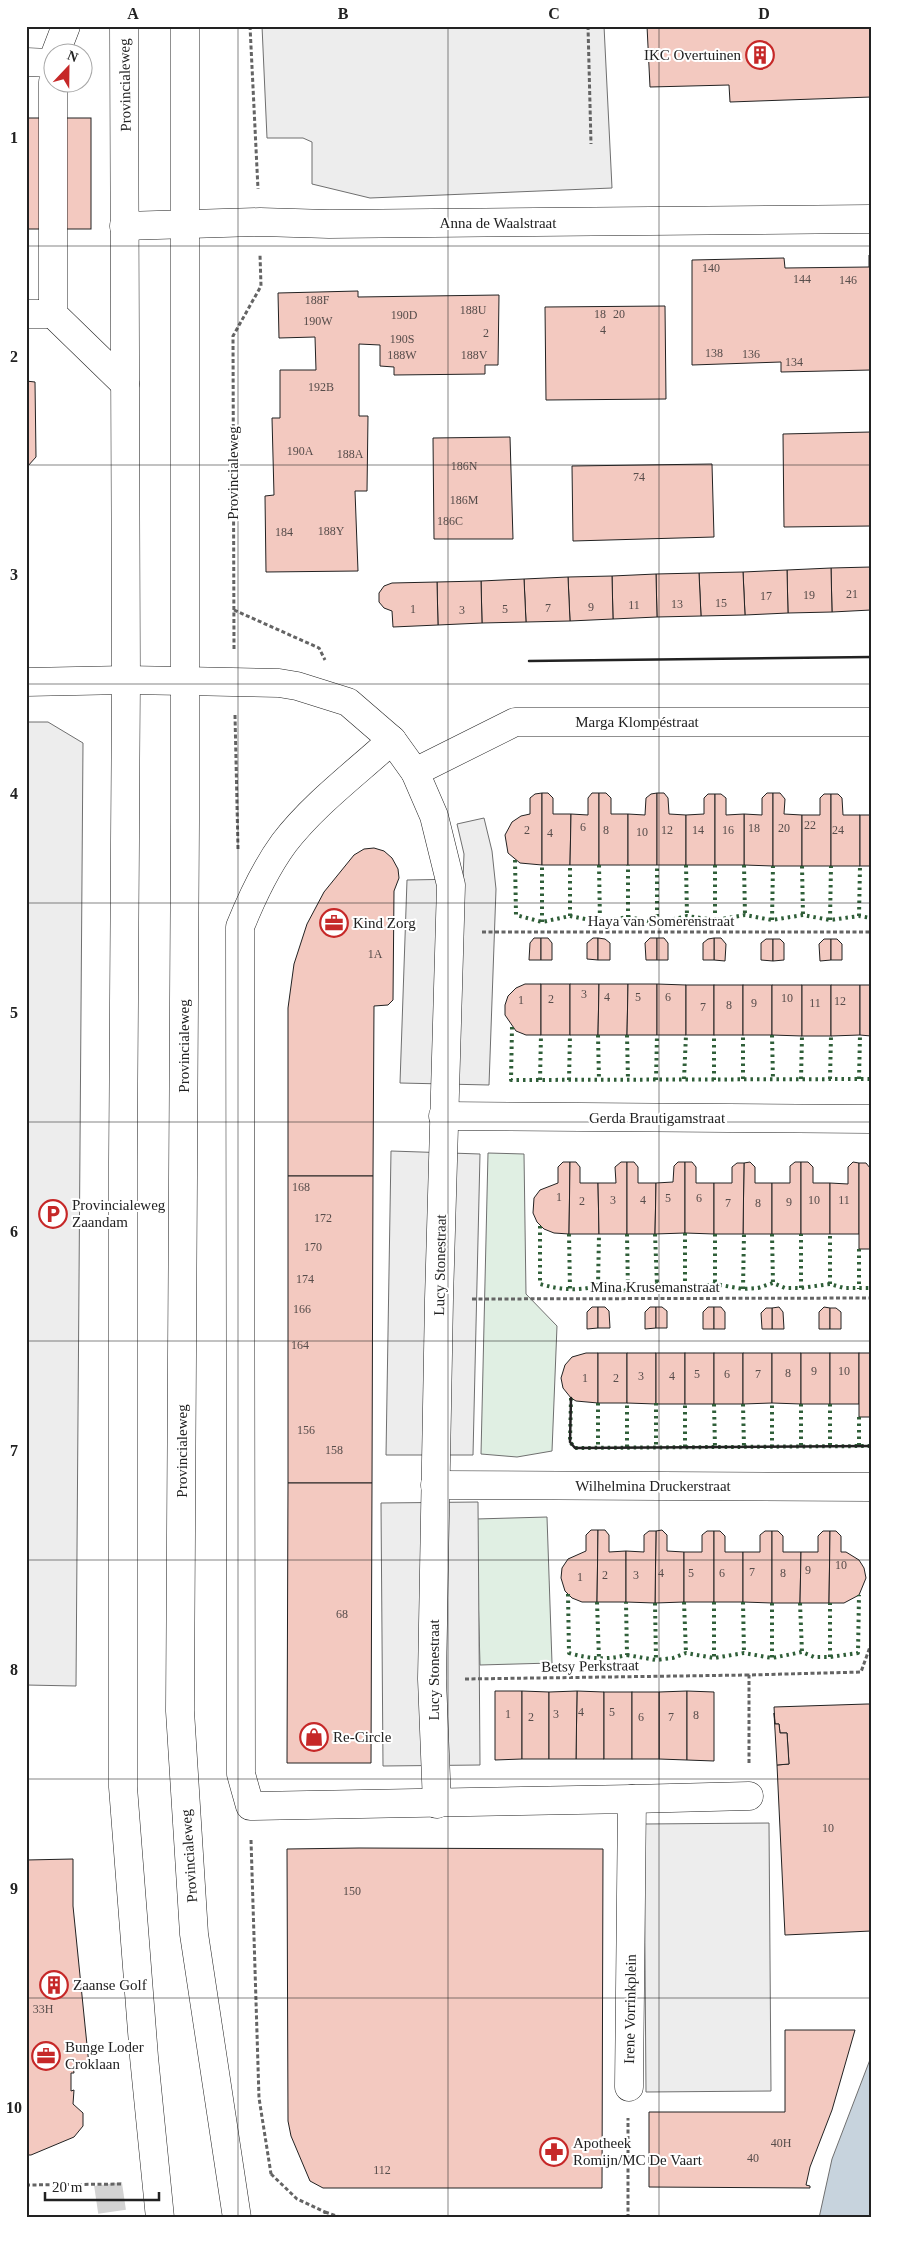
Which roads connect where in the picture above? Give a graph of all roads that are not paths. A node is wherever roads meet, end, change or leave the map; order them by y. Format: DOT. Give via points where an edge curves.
graph roads {
  1 [pos="66,26"];
  2 [pos="124,26"];
  3 [pos="185,26"];
  4 [pos="60,42"];
  5 [pos="26,62"];
  6 [pos="42,63"];
  7 [pos="52,92"];
  8 [pos="871,219"];
  9 [pos="184,223"];
  10 [pos="124,226"];
  11 [pos="39,314"];
  12 [pos="125,384"];
  13 [pos="126,680"];
  14 [pos="184,681"];
  15 [pos="26,682"];
  16 [pos="871,722"];
  17 [pos="392,740"];
  18 [pos="415,772"];
  19 [pos="443,1116"];
  20 [pos="871,1120"];
  21 [pos="435,1485"];
  22 [pos="871,1486"];
  23 [pos="749,1796"];
  24 [pos="632,1799"];
  25 [pos="437,1804"];
  26 [pos="629,2087"];
  27 [pos="160,2218"];
  28 [pos="236,2218"];
  1 -- 4 [label="street"];
  2 -- 10 [label="street, Provincialeweg"];
  3 -- 9 [label="street, Provincialeweg"];
  5 -- 6 [label="street"];
  7 -- 11 [label="street"];
  8 -- 9 [label="street, Anna de Waalstraat"];
  9 -- 10 [label="street, Anna de Waalstraat"];
  9 -- 14 [label="street, Provincialeweg"];
  10 -- 12 [label="street, Provincialeweg"];
  11 -- 12 [label="street"];
  12 -- 13 [label="street, Provincialeweg"];
  13 -- 14 [label="street"];
  13 -- 15 [label="street"];
  13 -- 27 [label="street, Provincialeweg" via="124,1787 144,2057"];
  14 -- 17 [label="street" via="288,684 348,702"];
  14 -- 28 [label="street, Provincialeweg" via="180,1711 194,1934"];
  16 -- 18 [label="street, Marga Klompéstraat" via="515,722"];
  17 -- 18 [label="street, Lucy Stonestraat"];
  17 -- 25 [label="street" via="313,811 285,842 258,885 240,927 241,1774 250,1806"];
  18 -- 19 [label="street, Lucy Stonestraat" via="434,816 451,885 452,932"];
  19 -- 20 [label="street, Gerda Brautigamstraat"];
  19 -- 21 [label="street, Lucy Stonestraat"];
  21 -- 22 [label="street, Wilhelmina Druckerstraat"];
  21 -- 25 [label="street, Lucy Stonestraat" via="432,1679"];
  23 -- 24 [label="street"];
  24 -- 25 [label="street"];
  24 -- 26 [label="street, Irene Vorrinkplein"];
}
